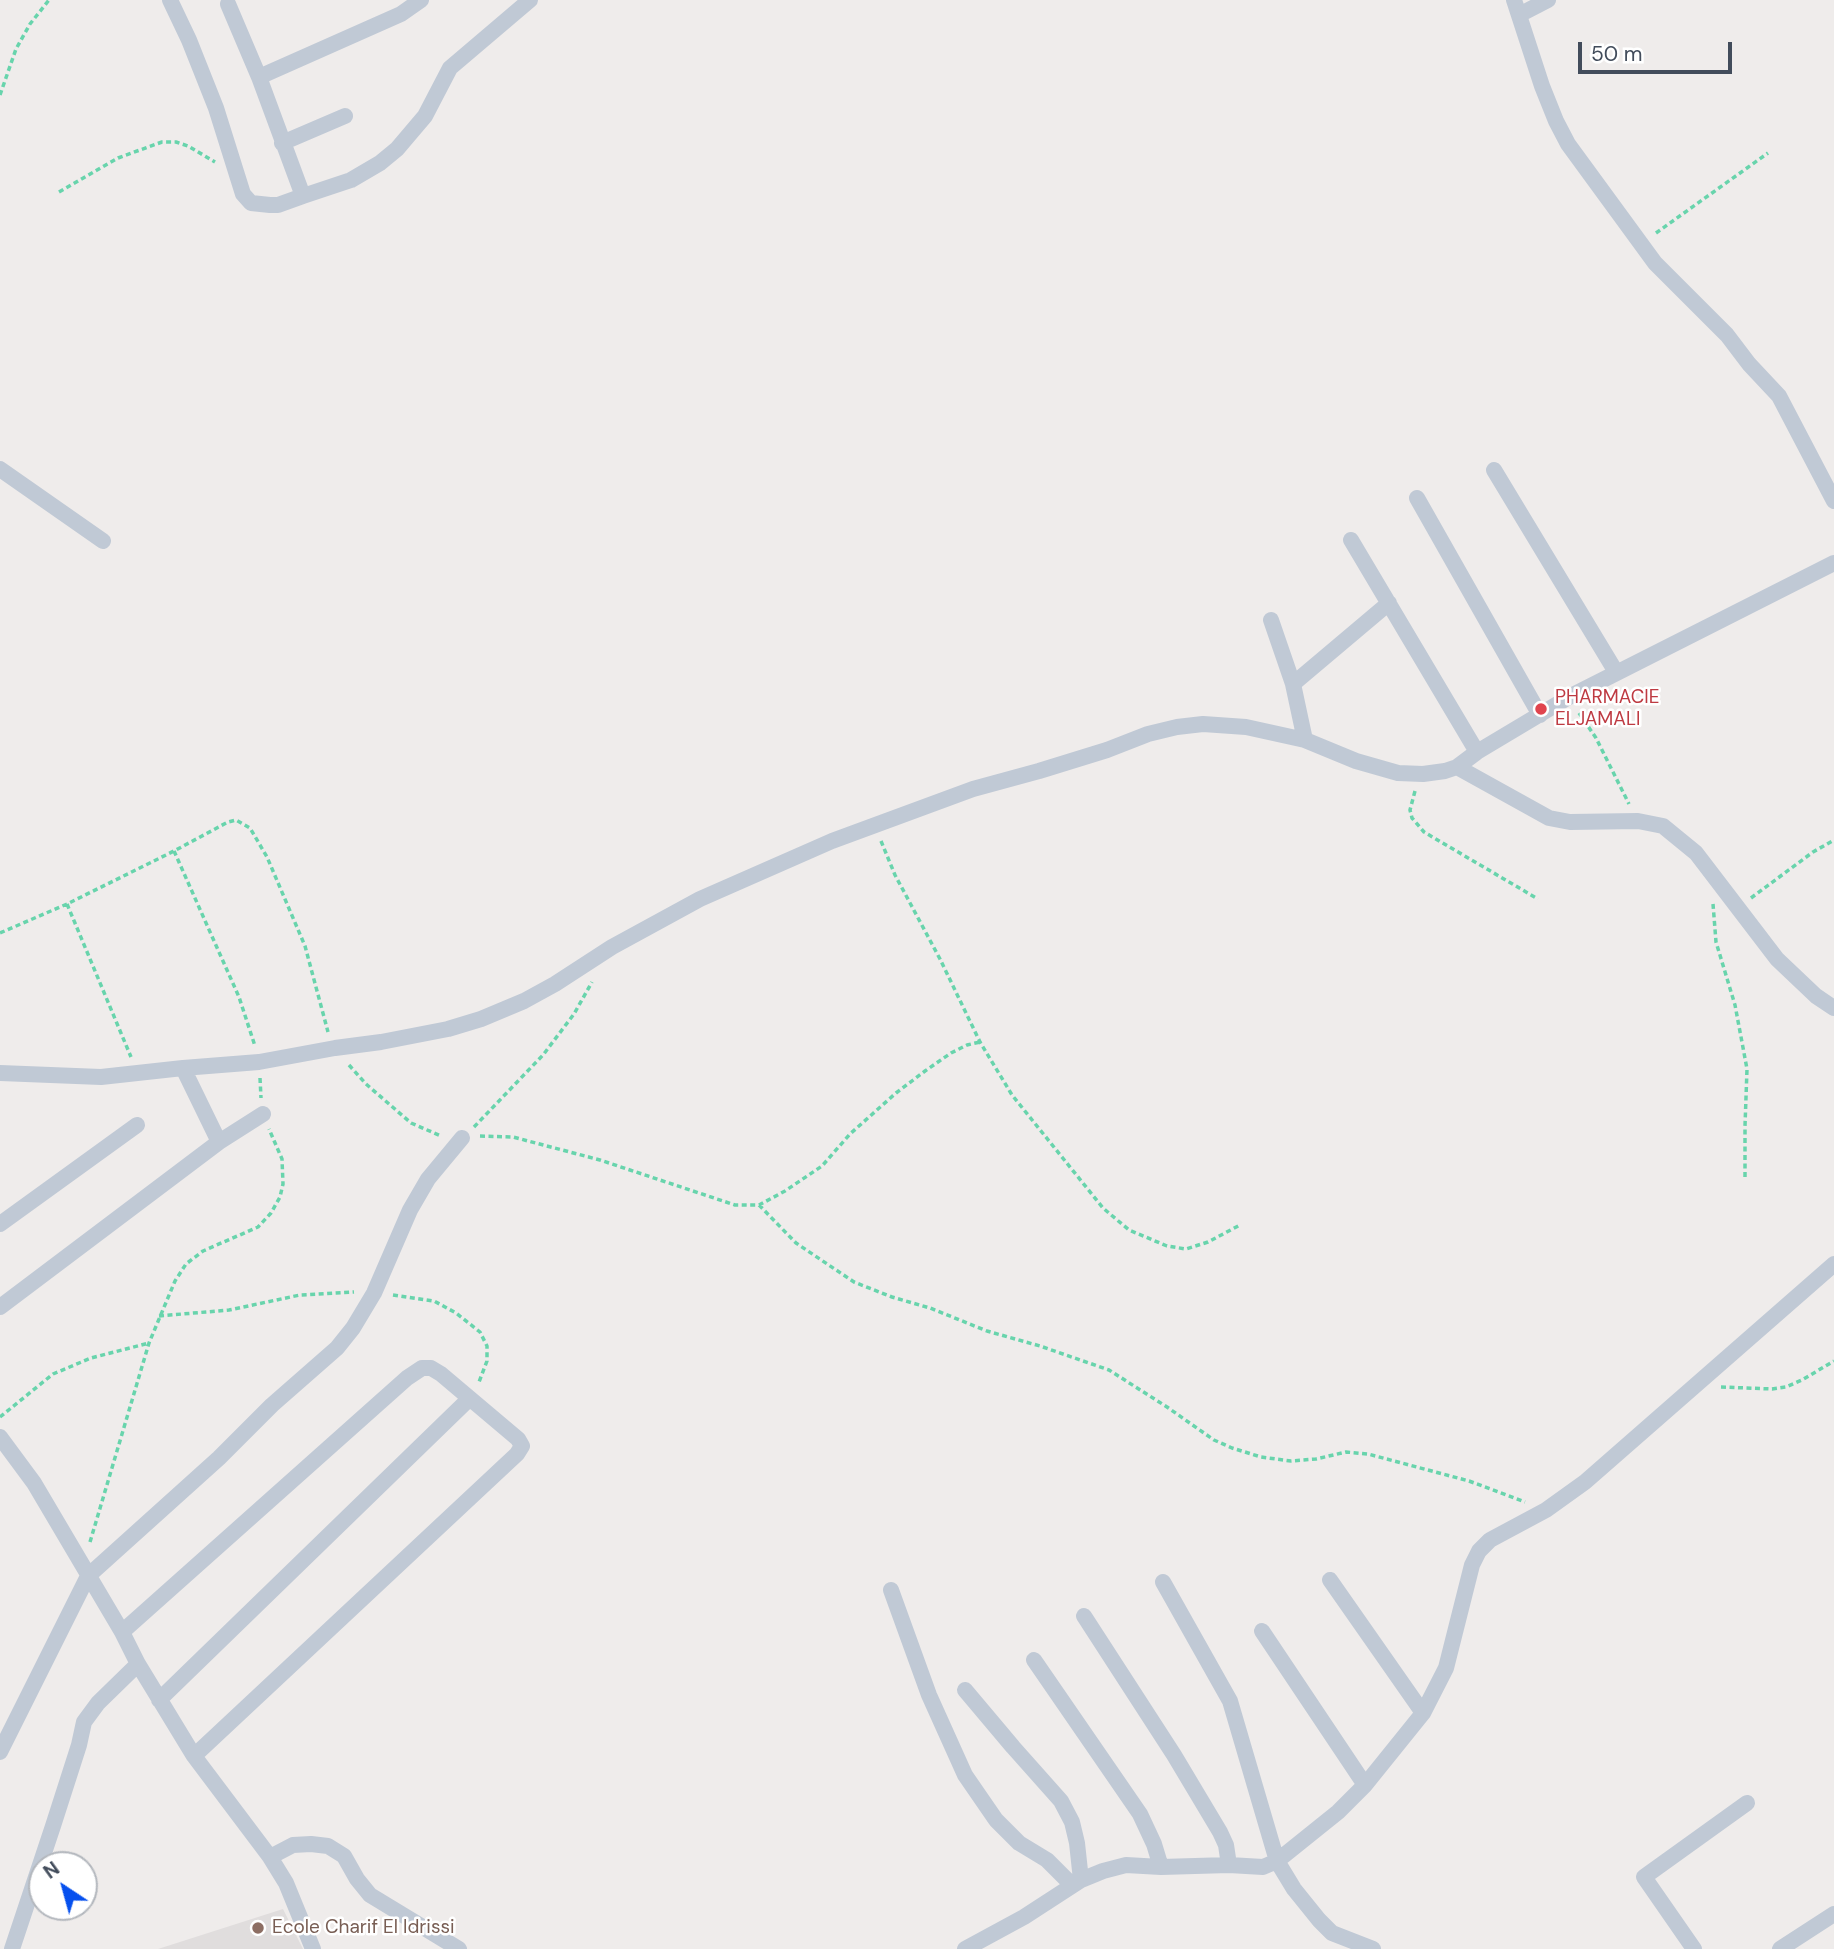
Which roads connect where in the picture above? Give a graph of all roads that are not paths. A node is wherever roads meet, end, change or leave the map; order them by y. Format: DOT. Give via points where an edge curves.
graph roads {
  1 [pos="170,0"];
  2 [pos="421,0"];
  3 [pos="530,0"];
  4 [pos="1548,0"];
  5 [pos="231,1"];
  6 [pos="1517,8"];
  7 [pos="259,77"];
  8 [pos="345,116"];
  9 [pos="282,143"];
  10 [pos="303,196"];
  11 [pos="0,469"];
  12 [pos="1494,470"];
  13 [pos="1417,498"];
  14 [pos="1834,501"];
  15 [pos="1351,540"];
  16 [pos="103,541"];
  17 [pos="1834,563"];
  18 [pos="1389,603"];
  19 [pos="1271,620"];
  20 [pos="1616,672"];
  21 [pos="1293,684"];
  22 [pos="1540,715"];
  23 [pos="1305,740"];
  24 [pos="1477,752"];
  25 [pos="1457,767"];
  26 [pos="1834,1008"];
  27 [pos="183,1068"];
  28 [pos="0,1073"];
  29 [pos="263,1114"];
  30 [pos="137,1125"];
  31 [pos="462,1138"];
  32 [pos="219,1142"];
  33 [pos="0,1224"];
  34 [pos="1834,1264"];
  35 [pos="0,1307"];
  36 [pos="469,1399"];
  37 [pos="0,1437"];
  38 [pos="85,1572"];
  39 [pos="1330,1580"];
  40 [pos="1163,1582"];
  41 [pos="891,1590"];
  42 [pos="1084,1616"];
  43 [pos="1262,1631"];
  44 [pos="122,1632"];
  45 [pos="1034,1660"];
  46 [pos="138,1664"];
  47 [pos="965,1690"];
  48 [pos="159,1700"];
  49 [pos="1423,1713"];
  50 [pos="5,1732"];
  51 [pos="0,1752"];
  52 [pos="194,1756"];
  53 [pos="1365,1785"];
  54 [pos="1747,1803"];
  55 [pos="270,1857"];
  56 [pos="1277,1861"];
  57 [pos="1229,1865"];
  58 [pos="1161,1867"];
  59 [pos="1077,1882"];
  60 [pos="1834,1913"];
  61 [pos="1334,1941"];
  62 [pos="12,1949"];
  63 [pos="313,1949"];
  64 [pos="458,1949"];
  65 [pos="965,1949"];
  66 [pos="1373,1949"];
  67 [pos="1693,1949"];
  68 [pos="1780,1949"];
  1 -- 10 [label="street" via="216,108 243,194 251,203 278,205"];
  2 -- 7 [label="street" via="401,14"];
  3 -- 10 [label="street" via="450,68 425,116 397,149 351,180"];
  4 -- 6 [label="street"];
  5 -- 7 [label="street"];
  6 -- 14 [label="street" via="1542,86 1569,144 1655,263 1727,335 1779,397"];
  7 -- 9 [label="street"];
  8 -- 9 [label="street"];
  9 -- 10 [label="street"];
  11 -- 16 [label="street"];
  12 -- 20 [label="street"];
  13 -- 22 [label="street"];
  15 -- 18 [label="street"];
  17 -- 20 [label="street"];
  18 -- 21 [label="street"];
  18 -- 24 [label="street"];
  19 -- 21 [label="street"];
  20 -- 22 [label="street"];
  21 -- 23 [label="street"];
  22 -- 24 [label="street"];
  23 -- 25 [label="street" via="1398,773 1423,774"];
  23 -- 27 [label="street" via="1246,727 1203,724 1148,734 973,789 832,841 700,899 524,1001 481,1019 381,1042 259,1062"];
  24 -- 25 [label="street"];
  25 -- 26 [label="street" via="1549,818 1662,826 1696,853 1777,959"];
  27 -- 28 [label="street" via="101,1077"];
  27 -- 32 [label="street"];
  29 -- 32 [label="street"];
  30 -- 33 [label="street"];
  31 -- 38 [label="street" via="428,1179 374,1293 337,1348 219,1458"];
  32 -- 35 [label="street"];
  34 -- 49 [label="street" via="1585,1482 1479,1551 1446,1668"];
  36 -- 44 [label="street" via="431,1368 407,1378"];
  36 -- 48 [label="street"];
  36 -- 52 [label="street" via="518,1438 522,1446 517,1454"];
  37 -- 38 [label="street" via="34,1483"];
  38 -- 44 [label="street"];
  38 -- 50 [label="street"];
  39 -- 49 [label="street"];
  40 -- 56 [label="street" via="1230,1701"];
  41 -- 59 [label="street" via="929,1695 965,1775 996,1820 1019,1843"];
  42 -- 57 [label="street" via="1220,1832"];
  43 -- 53 [label="street"];
  44 -- 46 [label="street"];
  45 -- 58 [label="street" via="1140,1814"];
  46 -- 48 [label="street"];
  46 -- 62 [label="street" via="84,1722"];
  47 -- 59 [label="street" via="1061,1801 1077,1843"];
  48 -- 52 [label="street"];
  49 -- 53 [label="street"];
  50 -- 51 [label="street"];
  52 -- 55 [label="street"];
  53 -- 56 [label="street"];
  54 -- 67 [label="street" via="1644,1877"];
  55 -- 63 [label="street"];
  55 -- 64 [label="street" via="293,1845 328,1846 344,1856 370,1895"];
  56 -- 57 [label="street" via="1263,1867"];
  56 -- 61 [label="street"];
  57 -- 58 [label="street"];
  58 -- 59 [label="street" via="1125,1865"];
  59 -- 65 [label="street"];
  60 -- 68 [label="street"];
  61 -- 66 [label="street"];
}
